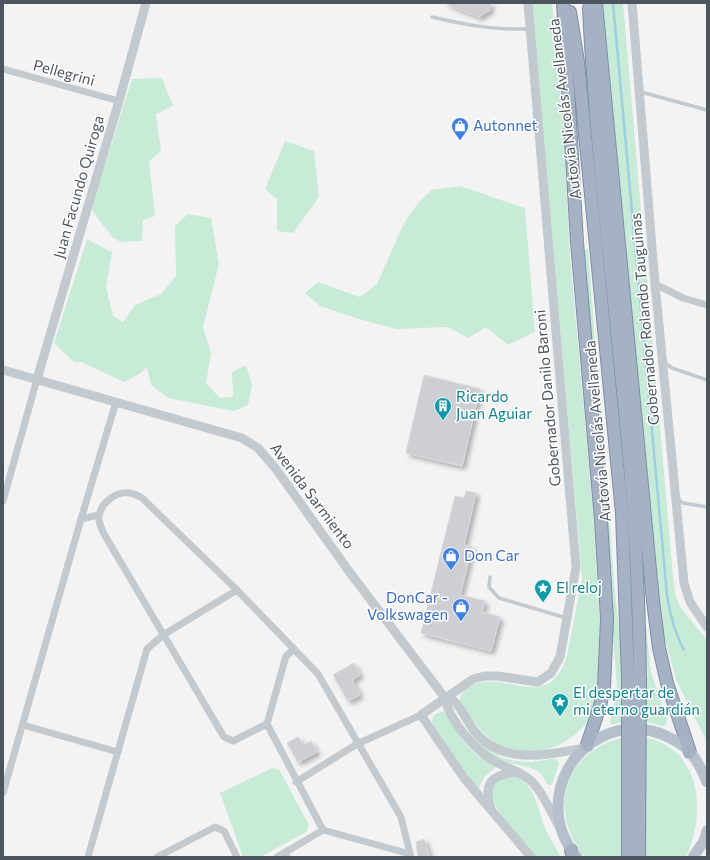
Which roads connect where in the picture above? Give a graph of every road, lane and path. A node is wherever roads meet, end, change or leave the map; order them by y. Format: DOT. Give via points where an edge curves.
graph roads {
  1 [pos="146,3"];
  2 [pos="528,3"];
  3 [pos="562,3"];
  4 [pos="569,3"];
  5 [pos="589,3"];
  6 [pos="596,3"];
  7 [pos="632,3"];
  8 [pos="432,17"];
  9 [pos="530,28"];
  10 [pos="3,69"];
  11 [pos="639,92"];
  12 [pos="119,101"];
  13 [pos="707,110"];
  14 [pos="655,284"];
  15 [pos="707,305"];
  16 [pos="662,361"];
  17 [pos="3,370"];
  18 [pos="37,379"];
  19 [pos="707,380"];
  20 [pos="116,402"];
  21 [pos="675,496"];
  22 [pos="3,501"];
  23 [pos="707,507"];
  24 [pos="99,515"];
  25 [pos="81,519"];
  26 [pos="490,577"];
  27 [pos="237,590"];
  28 [pos="566,618"];
  29 [pos="707,627"];
  30 [pos="163,635"];
  31 [pos="294,649"];
  32 [pos="634,677"];
  33 [pos="445,698"];
  34 [pos="420,715"];
  35 [pos="267,724"];
  36 [pos="23,725"];
  37 [pos="357,744"];
  38 [pos="585,746"];
  39 [pos="118,752"];
  40 [pos="690,752"];
  41 [pos="704,770"];
  42 [pos="518,772"];
  43 [pos="296,782"];
  44 [pos="707,782"];
  45 [pos="3,793"];
  46 [pos="492,813"];
  47 [pos="560,828"];
  48 [pos="323,830"];
  49 [pos="707,831"];
  50 [pos="574,854"];
  51 [pos="285,855"];
  52 [pos="410,856"];
  53 [pos="88,857"];
  54 [pos="157,857"];
  55 [pos="237,857"];
  56 [pos="277,857"];
  57 [pos="531,857"];
  58 [pos="628,857"];
  59 [pos="639,857"];
  60 [pos="693,857"];
  1 -- 12 [label="street, Juan Facundo Quiroga"];
  2 -- 9 [label="street, Gobernador Danilo Baroni"];
  3 -- 38 [label="highway" via="577,242 607,619 604,687 600,706"];
  4 -- 32 [label="highway, Autovía Nicolás Avellaneda" via="578,62 622,513"];
  5 -- 32 [label="highway, Autovía Nicolás Avellaneda" via="608,246 633,502"];
  6 -- 40 [label="highway" via="659,648 667,683"];
  7 -- 11 [label="street, Gobernador Rolando Tauguinas"];
  8 -- 9 [label="lane" via="473,27 507,30"];
  9 -- 28 [label="street, Gobernador Danilo Baroni" via="576,567"];
  10 -- 12 [label="street, Pellegrini"];
  11 -- 13 [label="lane"];
  11 -- 14 [label="street, Gobernador Rolando Tauguinas"];
  12 -- 18 [label="street, Juan Facundo Quiroga"];
  14 -- 15 [label="street" via="683,298"];
  14 -- 16 [label="street, Gobernador Rolando Tauguinas"];
  16 -- 19 [label="lane" via="672,368"];
  16 -- 21 [label="street, Gobernador Rolando Tauguinas"];
  17 -- 18 [label="street, Avenida Sarmiento"];
  18 -- 20 [label="street, Avenida Sarmiento"];
  18 -- 22 [label="street"];
  20 -- 25 [label="street"];
  20 -- 33 [label="street, Avenida Sarmiento" via="242,438 258,448"];
  21 -- 23 [label="lane" via="683,503"];
  21 -- 29 [label="street, Gobernador Rolando Tauguinas" via="684,583 690,602"];
  24 -- 25 [label="street"];
  24 -- 27 [label="street" via="110,498 118,494 129,492 141,497"];
  24 -- 30 [label="street" via="104,534"];
  25 -- 36 [label="street"];
  26 -- 28 [label="lane" via="489,587 499,598"];
  27 -- 30 [label="street"];
  27 -- 31 [label="street"];
  28 -- 33 [label="street, Gobernador Danilo Baroni" via="560,657 557,665 544,679 531,682 485,676 465,683"];
  30 -- 35 [label="street" via="224,736 233,741"];
  30 -- 39 [label="street" via="147,649"];
  31 -- 35 [label="street" via="286,656"];
  31 -- 37 [label="street" via="318,674"];
  32 -- 58 [label="highway, Autovía Nicolás Avellaneda, bridge"];
  32 -- 59 [label="highway, Autovía Nicolás Avellaneda, bridge"];
  33 -- 34 [label="street, Gobernador Danilo Baroni"];
  33 -- 38 [label="street, Avenida Sarmiento" via="454,702 475,732 501,751 514,755 538,756"];
  33 -- 42 [label="street, Avenida Sarmiento" via="447,708 475,747 489,758"];
  34 -- 37 [label="street"];
  34 -- 46 [label="street"];
  35 -- 43 [label="street"];
  36 -- 39 [label="street"];
  36 -- 45 [label="street"];
  37 -- 43 [label="street"];
  37 -- 52 [label="street" via="400,817"];
  38 -- 40 [label="main road" via="600,737 630,729 660,733"];
  38 -- 47 [label="main road" via="574,758 560,785"];
  39 -- 53 [label="street"];
  40 -- 41 [label="main road"];
  41 -- 44 [label="main road"];
  42 -- 46 [label="street" via="502,774 489,784 488,799"];
  42 -- 47 [label="street, Avenida Sarmiento" via="534,785"];
  43 -- 48 [label="street"];
  46 -- 57 [label="street"];
  47 -- 50 [label="main road"];
  48 -- 51 [label="street"];
  48 -- 52 [label="street"];
  49 -- 60 [label="main road" via="704,841"];
  51 -- 56 [label="street"];
  54 -- 55 [label="street" via="215,827 224,831"];
}
